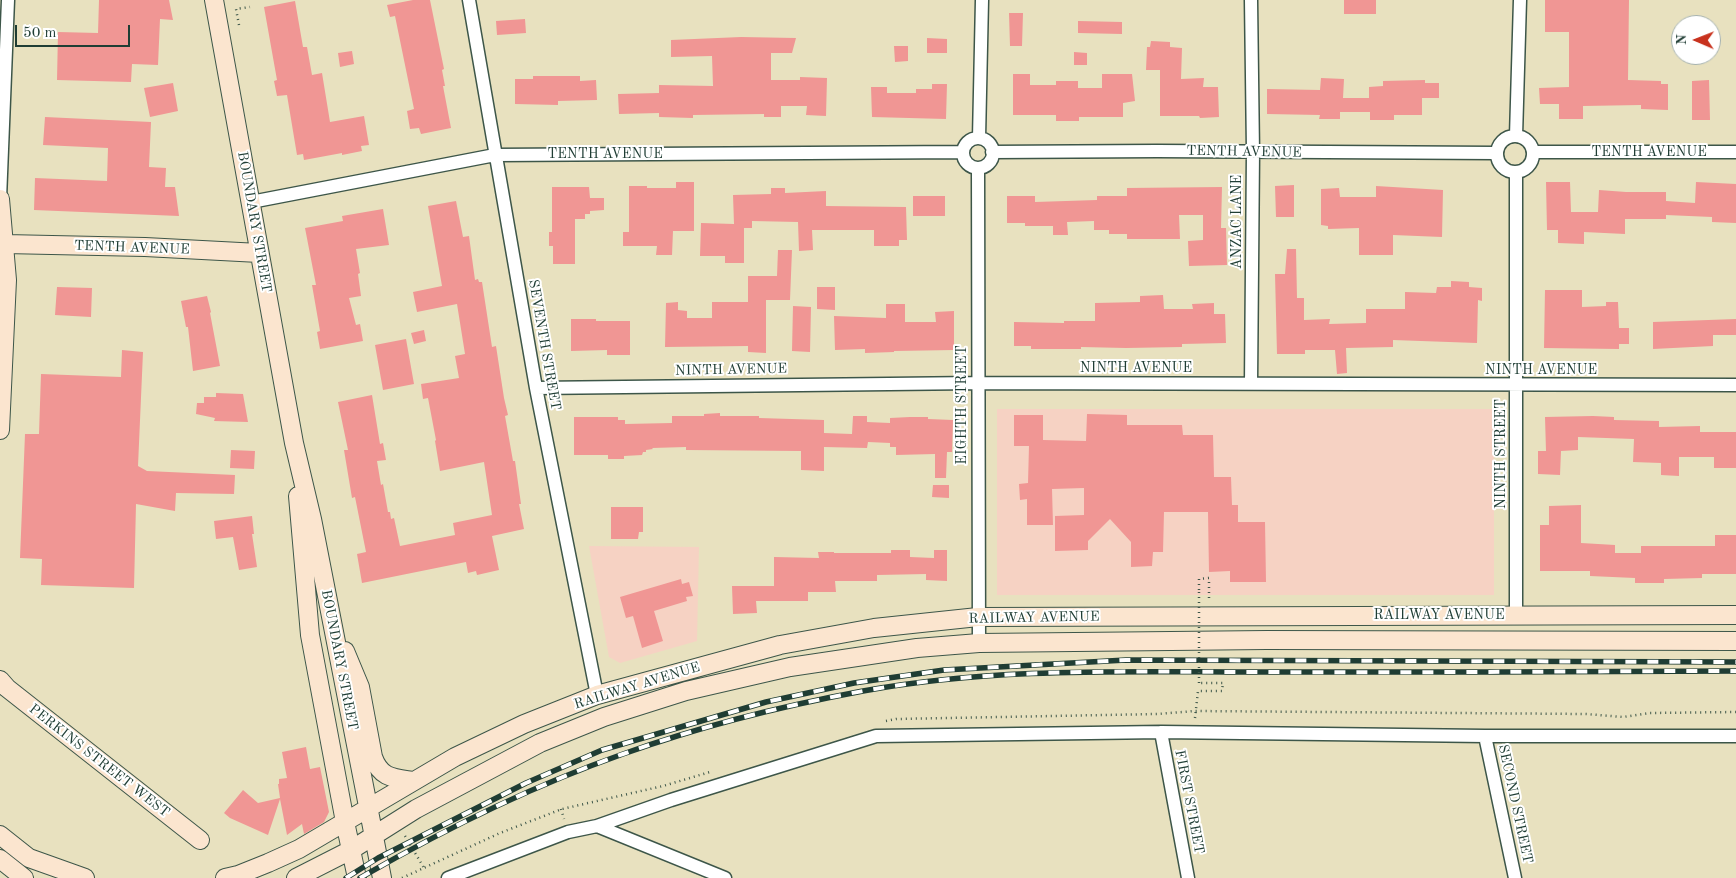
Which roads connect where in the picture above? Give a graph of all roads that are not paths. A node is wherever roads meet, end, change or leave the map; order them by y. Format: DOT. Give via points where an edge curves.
graph roads {
  1 [pos="8,0"];
  2 [pos="214,0"];
  3 [pos="469,0"];
  4 [pos="982,0"];
  5 [pos="1250,0"];
  6 [pos="1520,0"];
  7 [pos="1516,136"];
  8 [pos="979,138"];
  9 [pos="963,152"];
  10 [pos="992,152"];
  11 [pos="1253,152"];
  12 [pos="1533,152"];
  13 [pos="1736,152"];
  14 [pos="1496,153"];
  15 [pos="494,155"];
  16 [pos="978,168"];
  17 [pos="1516,172"];
  18 [pos="0,199"];
  19 [pos="251,202"];
  20 [pos="5,244"];
  21 [pos="259,253"];
  22 [pos="977,383"];
  23 [pos="1251,383"];
  24 [pos="1516,385"];
  25 [pos="1736,385"];
  26 [pos="536,388"];
  27 [pos="0,430"];
  28 [pos="294,443"];
  29 [pos="1516,615"];
  30 [pos="1736,615"];
  31 [pos="978,617"];
  32 [pos="331,618"];
  33 [pos="1736,641"];
  34 [pos="979,642"];
  35 [pos="0,680"];
  36 [pos="597,695"];
  37 [pos="1161,732"];
  38 [pos="1485,736"];
  39 [pos="1736,736"];
  40 [pos="414,781"];
  41 [pos="367,808"];
  42 [pos="344,822"];
  43 [pos="597,826"];
  44 [pos="0,835"];
  45 [pos="374,836"];
  46 [pos="200,840"];
  47 [pos="351,850"];
  48 [pos="0,859"];
  49 [pos="24,878"];
  50 [pos="85,878"];
  51 [pos="225,878"];
  52 [pos="296,878"];
  53 [pos="357,878"];
  54 [pos="382,878"];
  55 [pos="448,878"];
  56 [pos="725,878"];
  57 [pos="1188,878"];
  58 [pos="1515,878"];
  1 -- 18 [label="street"];
  2 -- 19 [label="main road, BOUNDARY STREET"];
  3 -- 15 [label="street, SEVENTH STREET"];
  4 -- 8 [label="street"];
  5 -- 11 [label="street, ANZAC LANE"];
  6 -- 7 [label="street"];
  7 -- 12 [label="street" via="1527,141"];
  7 -- 14 [label="street" via="1500,142"];
  8 -- 9 [label="street" via="968,142"];
  8 -- 10 [label="street" via="990,144"];
  9 -- 15 [label="street, TENTH AVENUE"];
  9 -- 16 [label="street" via="965,161"];
  10 -- 11 [label="street, TENTH AVENUE"];
  10 -- 16 [label="street" via="986,165"];
  11 -- 14 [label="street, TENTH AVENUE"];
  11 -- 23 [label="street, ANZAC LANE"];
  12 -- 13 [label="street, TENTH AVENUE"];
  12 -- 17 [label="street" via="1529,166"];
  14 -- 17 [label="street" via="1500,165"];
  15 -- 19 [label="street, TENTH AVENUE"];
  15 -- 26 [label="street, SEVENTH STREET"];
  16 -- 22 [label="street, EIGHTH STREET"];
  17 -- 24 [label="street, NINTH STREET"];
  18 -- 20 [label="main road"];
  19 -- 21 [label="main road, BOUNDARY STREET"];
  20 -- 21 [label="main road, TENTH AVENUE"];
  20 -- 27 [label="main road"];
  21 -- 28 [label="main road, BOUNDARY STREET"];
  22 -- 23 [label="street, NINTH AVENUE"];
  22 -- 26 [label="street, NINTH AVENUE"];
  22 -- 31 [label="street, EIGHTH STREET"];
  23 -- 24 [label="street, NINTH AVENUE"];
  24 -- 25 [label="street, NINTH AVENUE"];
  24 -- 29 [label="street, NINTH STREET"];
  26 -- 36 [label="street, SEVENTH STREET"];
  28 -- 32 [label="main road, BOUNDARY STREET"];
  28 -- 42 [label="main road, BOUNDARY STREET" via="310,635"];
  29 -- 30 [label="main road, RAILWAY AVENUE"];
  29 -- 31 [label="main road, RAILWAY AVENUE"];
  31 -- 34 [label="street, EIGHTH STREET"];
  31 -- 36 [label="main road, RAILWAY AVENUE" via="874,628 780,645"];
  32 -- 40 [label="main road" via="360,686 376,765 391,778"];
  32 -- 41 [label="main road, BOUNDARY STREET"];
  33 -- 34 [label="main road, RAILWAY AVENUE"];
  34 -- 45 [label="main road, RAILWAY AVENUE" via="790,667 686,692 604,717 540,743 416,809"];
  35 -- 46 [label="main road, PERKINS STREET WEST"];
  36 -- 40 [label="main road, RAILWAY AVENUE" via="455,756"];
  37 -- 38 [label="street"];
  37 -- 43 [label="street" via="876,736"];
  37 -- 57 [label="street, FIRST STREET"];
  38 -- 39 [label="street"];
  38 -- 58 [label="street, SECOND STREET"];
  40 -- 41 [label="main road, RAILWAY AVENUE"];
  41 -- 42 [label="main road, RAILWAY AVENUE"];
  41 -- 45 [label="main road, BOUNDARY STREET"];
  42 -- 47 [label="main road, BOUNDARY STREET"];
  42 -- 51 [label="main road, RAILWAY AVENUE" via="299,849"];
  43 -- 55 [label="street" via="568,832"];
  43 -- 56 [label="street"];
  44 -- 50 [label="main road" via="29,858"];
  45 -- 47 [label="main road, RAILWAY AVENUE"];
  45 -- 54 [label="main road, BOUNDARY STREET"];
  47 -- 52 [label="main road, RAILWAY AVENUE"];
  47 -- 53 [label="main road, BOUNDARY STREET"];
  48 -- 49 [label="main road"];
}
